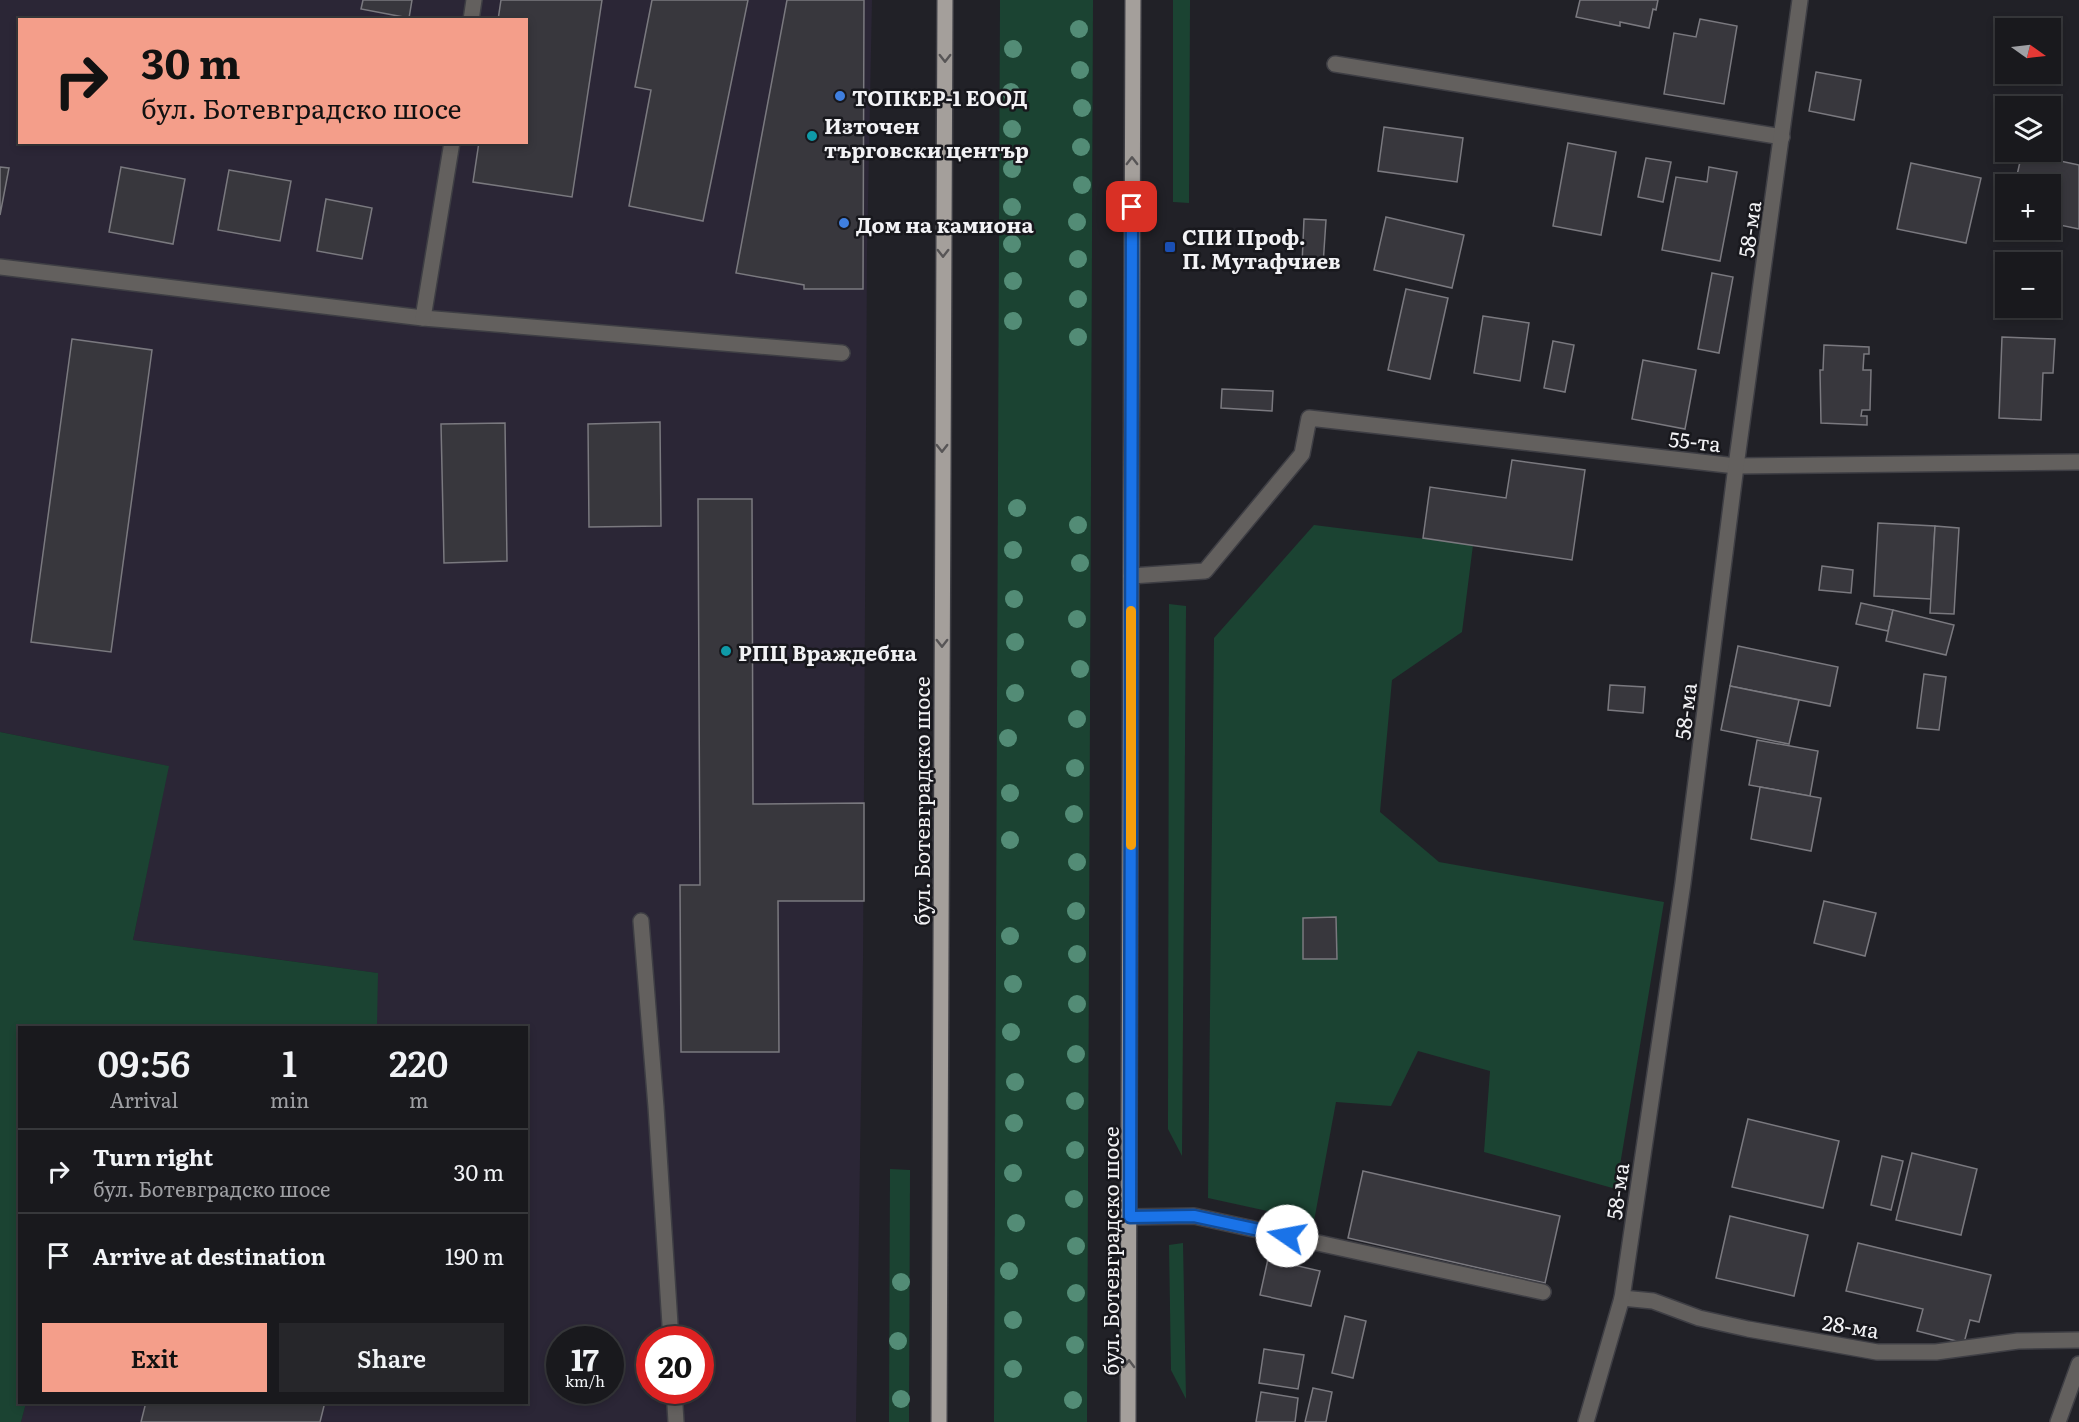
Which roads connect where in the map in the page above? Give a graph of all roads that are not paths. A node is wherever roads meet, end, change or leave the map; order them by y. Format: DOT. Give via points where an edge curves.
graph roads {
  1 [pos="474,0"];
  2 [pos="945,0"];
  3 [pos="1132,0"];
  4 [pos="1800,0"];
  5 [pos="471,18"];
  6 [pos="1335,64"];
  7 [pos="1782,137"];
  8 [pos="452,144"];
  9 [pos="0,267"];
  10 [pos="423,318"];
  11 [pos="842,353"];
  12 [pos="2079,462"];
  13 [pos="1736,466"];
  14 [pos="1131,576"];
  15 [pos="640,921"];
  16 [pos="1130,1217"];
  17 [pos="1543,1292"];
  18 [pos="1622,1298"];
  19 [pos="670,1326"];
  20 [pos="2079,1340"];
  21 [pos="2079,1364"];
  22 [pos="675,1404"];
  23 [pos="676,1422"];
  24 [pos="939,1422"];
  25 [pos="1128,1422"];
  26 [pos="1586,1422"];
  27 [pos="2058,1422"];
  1 -- 5 [label="street"];
  2 -- 24 [label="main road, бул. Ботевградско шосе, one-way"];
  14 -- 3 [label="main road, бул. Ботевградско шосе, one-way"];
  4 -- 7 [label="street, 58-ма"];
  6 -- 7 [label="street"];
  7 -- 13 [label="street, 58-ма"];
  8 -- 10 [label="street"];
  9 -- 10 [label="street"];
  10 -- 11 [label="street"];
  12 -- 13 [label="street, 55-та"];
  13 -- 14 [label="street, 55-та" via="1309,418 1302,454 1205,572"];
  13 -- 18 [label="street, 58-ма" via="1683,883"];
  14 -- 16 [label="main road, бул. Ботевградско шосе"];
  15 -- 19 [label="street"];
  16 -- 17 [label="street" via="1194,1216"];
  25 -- 16 [label="main road, бул. Ботевградско шосе, one-way"];
  18 -- 20 [label="street, 28-ма" via="1653,1301 1699,1318 1748,1329 1877,1352 1936,1352 2018,1341"];
  18 -- 26 [label="street, 58-ма"];
  21 -- 27 [label="street"];
  22 -- 23 [label="street"];
}
